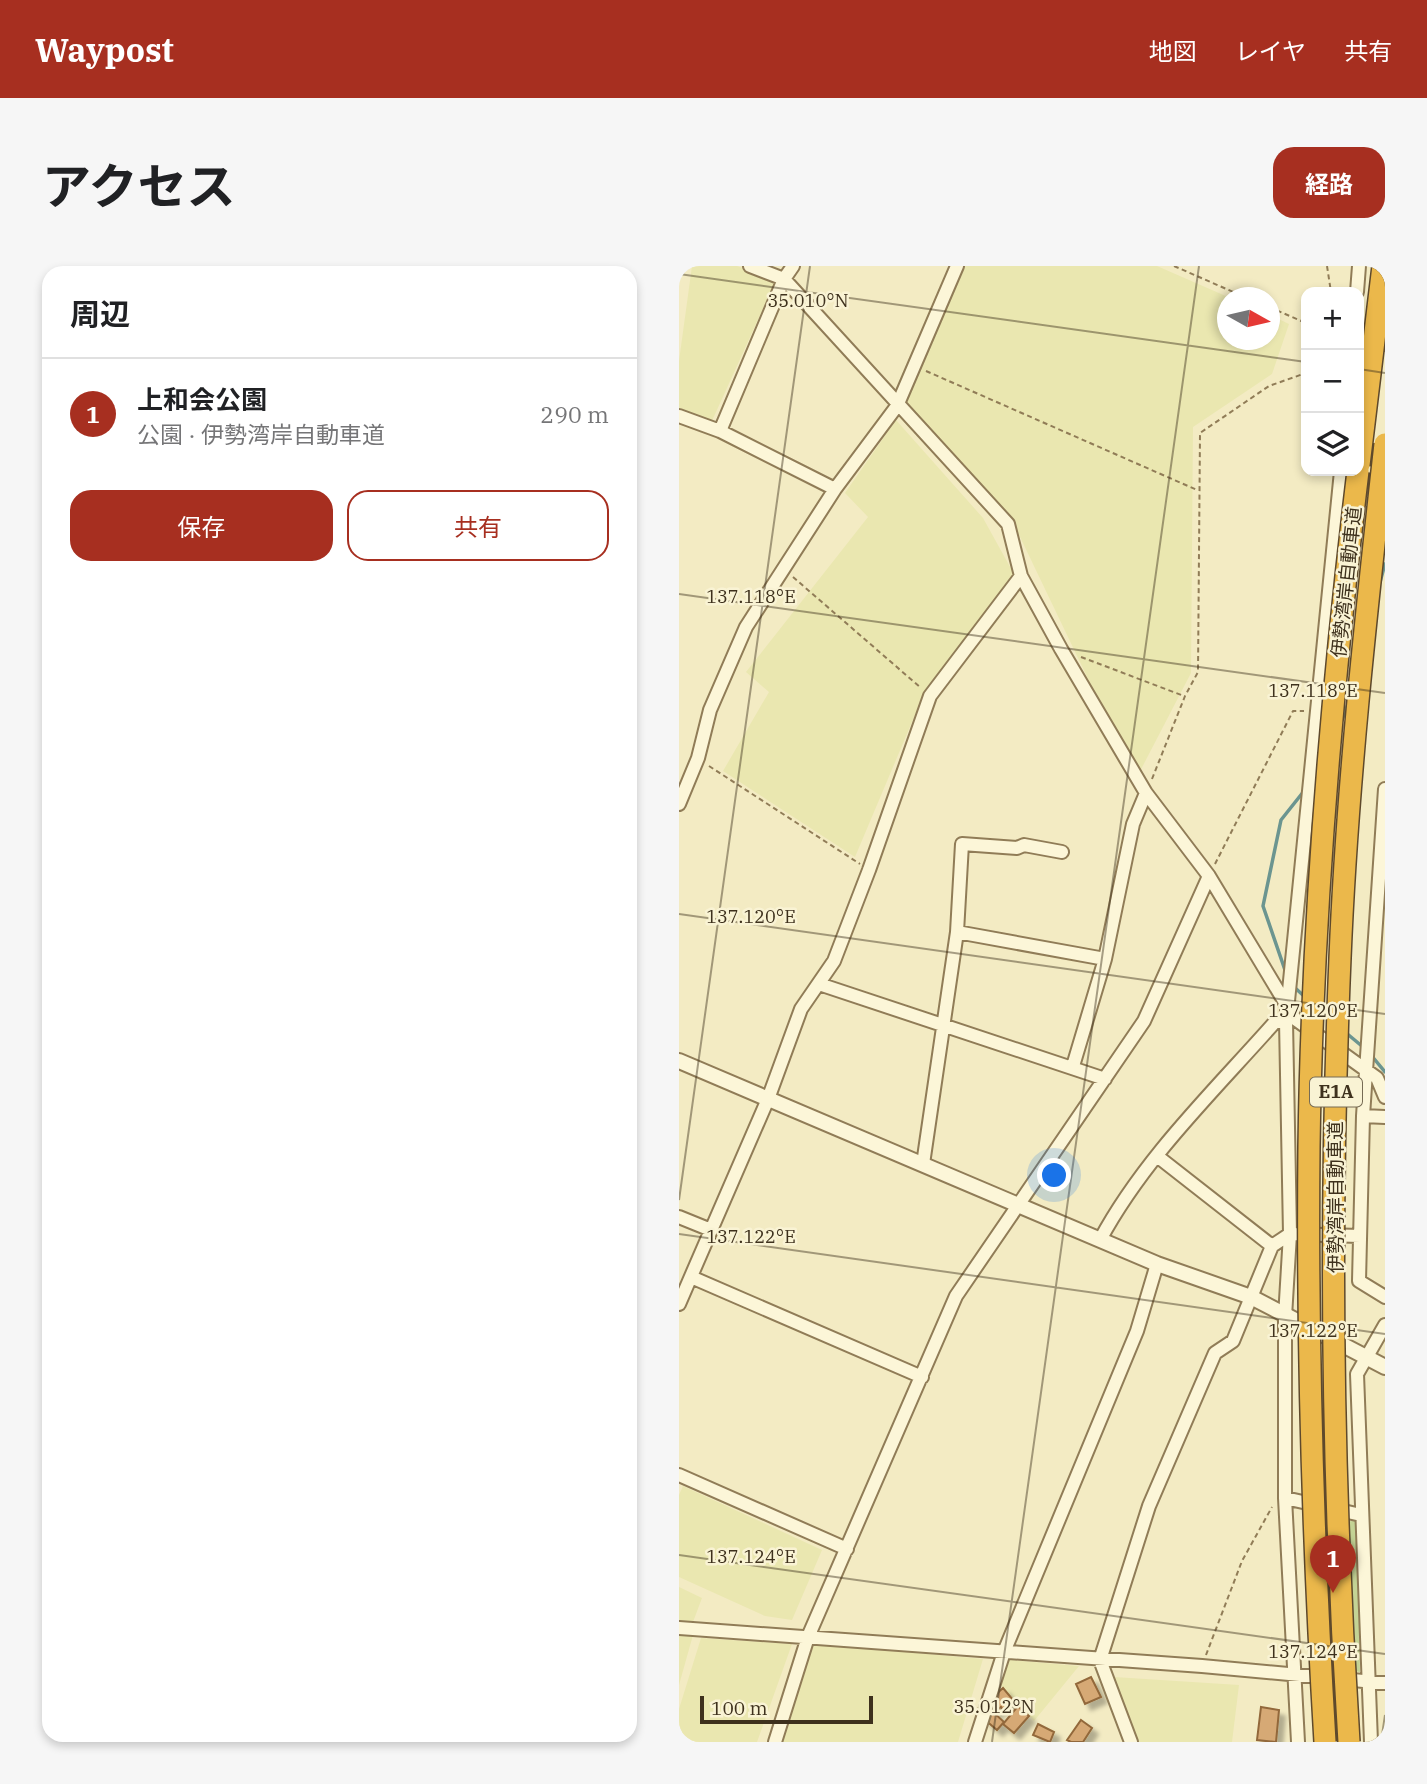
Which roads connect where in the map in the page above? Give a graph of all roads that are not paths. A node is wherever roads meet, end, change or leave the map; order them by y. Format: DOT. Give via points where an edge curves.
graph roads {
  1 [pos="750,266"];
  2 [pos="793,266"];
  3 [pos="957,266"];
  4 [pos="1359,266"];
  5 [pos="1383,266"];
  6 [pos="784,279"];
  7 [pos="1357,287"];
  8 [pos="1364,342"];
  9 [pos="1385,344"];
  10 [pos="897,406"];
  11 [pos="679,416"];
  12 [pos="1364,424"];
  13 [pos="720,431"];
  14 [pos="1385,444"];
  15 [pos="1341,476"];
  16 [pos="1357,476"];
  17 [pos="835,489"];
  18 [pos="1021,576"];
  19 [pos="1385,789"];
  20 [pos="1146,793"];
  21 [pos="679,804"];
  22 [pos="1062,852"];
  23 [pos="1209,876"];
  24 [pos="957,932"];
  25 [pos="1105,959"];
  26 [pos="819,984"];
  27 [pos="1287,1002"];
  28 [pos="1286,1021"];
  29 [pos="945,1023"];
  30 [pos="679,1060"];
  31 [pos="1073,1066"];
  32 [pos="1367,1069"];
  33 [pos="1105,1079"];
  34 [pos="1385,1097"];
  35 [pos="768,1099"];
  36 [pos="1363,1116"];
  37 [pos="1385,1117"];
  38 [pos="1157,1156"];
  39 [pos="923,1164"];
  40 [pos="1021,1205"];
  41 [pos="679,1217"];
  42 [pos="711,1230"];
  43 [pos="1290,1234"];
  44 [pos="1360,1236"];
  45 [pos="1100,1240"];
  46 [pos="1272,1246"];
  47 [pos="1157,1264"];
  48 [pos="691,1277"];
  49 [pos="1251,1297"];
  50 [pos="1385,1297"];
  51 [pos="679,1304"];
  52 [pos="1285,1317"];
  53 [pos="1385,1325"];
  54 [pos="1366,1358"];
  55 [pos="1385,1367"];
  56 [pos="922,1377"];
  57 [pos="679,1475"];
  58 [pos="1285,1498"];
  59 [pos="1361,1515"];
  60 [pos="847,1549"];
  61 [pos="679,1628"];
  62 [pos="808,1637"];
  63 [pos="1004,1652"];
  64 [pos="1100,1660"];
  65 [pos="1294,1675"];
  66 [pos="1367,1682"];
  67 [pos="1384,1682"];
  68 [pos="775,1742"];
  69 [pos="975,1742"];
  70 [pos="1131,1742"];
  71 [pos="1298,1742"];
  72 [pos="1325,1742"];
  73 [pos="1349,1742"];
  74 [pos="1371,1742"];
  1 -- 6 [label="street"];
  2 -- 6 [label="street"];
  3 -- 10 [label="street"];
  4 -- 7 [label="street"];
  5 -- 12 [label="highway, bridge"];
  6 -- 10 [label="street"];
  6 -- 13 [label="street"];
  8 -- 9 [label="street"];
  10 -- 17 [label="street"];
  10 -- 18 [label="street" via="1008,524"];
  11 -- 13 [label="street"];
  13 -- 17 [label="street"];
  14 -- 73 [label="highway, 伊勢湾岸自動車道 / E1A, bridge" via="1350,792 1340,957 1336,1399"];
  15 -- 27 [label="street"];
  16 -- 72 [label="highway, 伊勢湾岸自動車道 / E1A, bridge" via="1325,789 1309,1144 1311,1401"];
  17 -- 21 [label="street" via="746,627 710,710 698,758"];
  18 -- 20 [label="street"];
  18 -- 26 [label="street" via="930,696 834,961"];
  19 -- 32 [label="street"];
  20 -- 23 [label="street"];
  20 -- 25 [label="street" via="1133,824"];
  22 -- 24 [label="street" via="1024,845 963,844"];
  23 -- 27 [label="street"];
  23 -- 33 [label="street" via="1144,1021"];
  24 -- 25 [label="street"];
  24 -- 29 [label="street"];
  25 -- 31 [label="street"];
  26 -- 29 [label="street"];
  26 -- 35 [label="street" via="801,1009"];
  27 -- 28 [label="street"];
  27 -- 32 [label="street" via="1295,1019"];
  28 -- 38 [label="street" via="1275,1022"];
  28 -- 43 [label="street"];
  29 -- 31 [label="street"];
  29 -- 39 [label="street"];
  30 -- 35 [label="street"];
  31 -- 33 [label="street"];
  32 -- 34 [label="street" via="1377,1078"];
  32 -- 36 [label="street"];
  33 -- 40 [label="street"];
  35 -- 39 [label="street"];
  35 -- 42 [label="street"];
  36 -- 37 [label="street"];
  36 -- 44 [label="street"];
  38 -- 45 [label="street" via="1121,1202"];
  38 -- 46 [label="street"];
  39 -- 40 [label="street"];
  40 -- 45 [label="street"];
  40 -- 56 [label="street" via="956,1296"];
  41 -- 42 [label="street"];
  42 -- 48 [label="street"];
  43 -- 44 [label="street"];
  43 -- 46 [label="street"];
  43 -- 52 [label="street"];
  44 -- 50 [label="street" via="1359,1281"];
  45 -- 47 [label="street"];
  46 -- 49 [label="street"];
  47 -- 49 [label="street"];
  47 -- 63 [label="street" via="1137,1331"];
  48 -- 51 [label="street"];
  48 -- 56 [label="street"];
  49 -- 52 [label="street"];
  49 -- 64 [label="street" via="1233,1341 1215,1353 1149,1506"];
  52 -- 54 [label="street"];
  52 -- 58 [label="street"];
  53 -- 54 [label="street"];
  54 -- 55 [label="street"];
  54 -- 59 [label="street" via="1357,1374"];
  56 -- 60 [label="street"];
  57 -- 60 [label="street"];
  58 -- 59 [label="street"];
  58 -- 65 [label="street"];
  59 -- 66 [label="street"];
  60 -- 62 [label="street"];
  61 -- 62 [label="street"];
  62 -- 63 [label="street"];
  62 -- 68 [label="street"];
  63 -- 64 [label="street"];
  63 -- 69 [label="street"];
  64 -- 65 [label="street"];
  64 -- 70 [label="street"];
  65 -- 66 [label="street"];
  65 -- 71 [label="street"];
  66 -- 67 [label="street"];
  66 -- 74 [label="street"];
}
